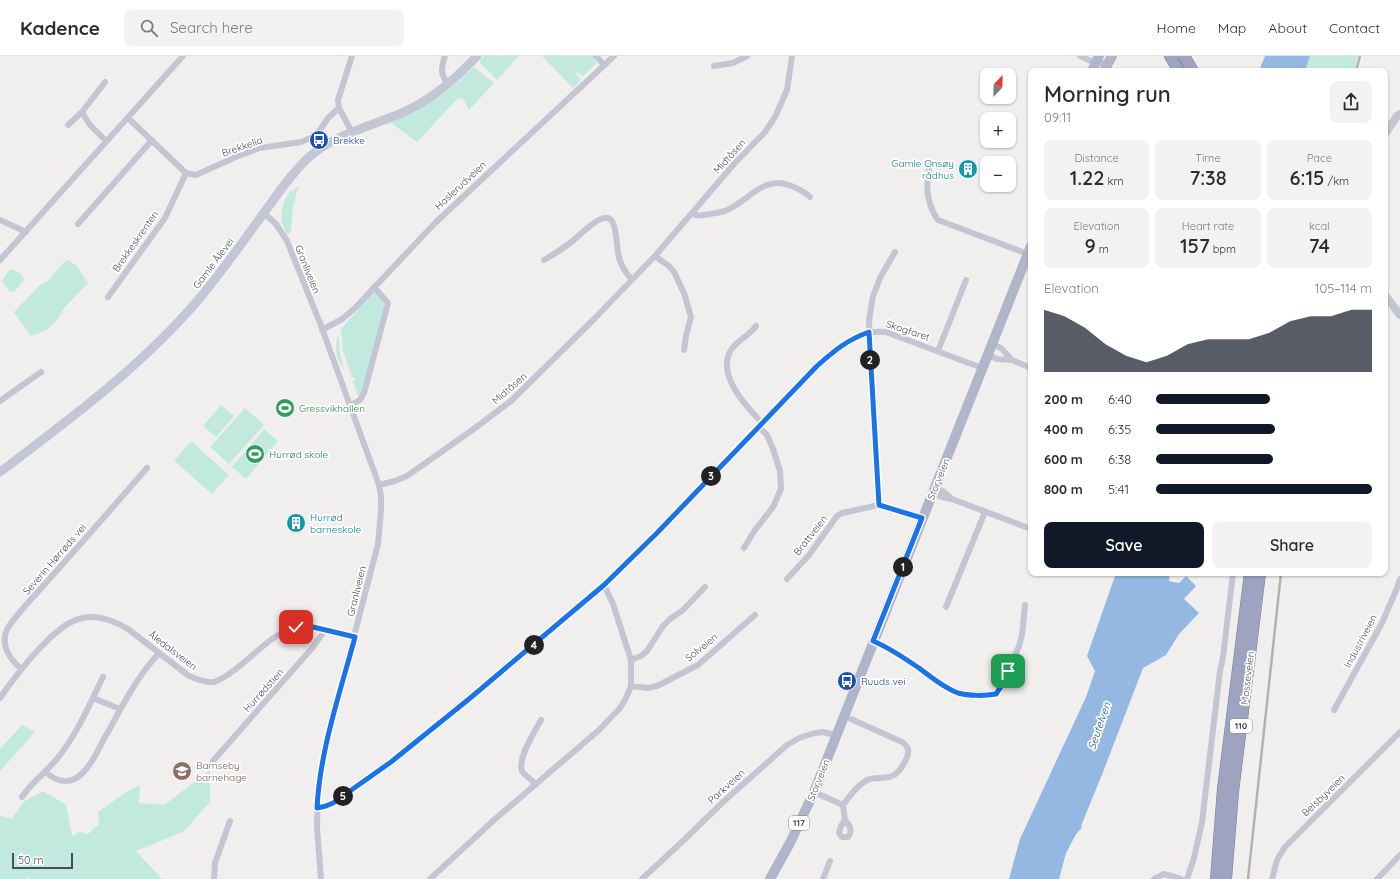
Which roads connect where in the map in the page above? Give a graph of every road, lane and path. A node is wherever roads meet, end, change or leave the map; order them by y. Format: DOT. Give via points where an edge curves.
graph roads {
  1 [pos="183,56"];
  2 [pos="352,56"];
  3 [pos="445,56"];
  4 [pos="477,56"];
  5 [pos="596,56"];
  6 [pos="614,56"];
  7 [pos="747,56"];
  8 [pos="792,56"];
  9 [pos="1080,56"];
  10 [pos="1170,56"];
  11 [pos="1177,56"];
  12 [pos="1184,56"];
  13 [pos="1192,56"];
  14 [pos="1102,62"];
  15 [pos="604,65"];
  16 [pos="714,66"];
  17 [pos="1177,68"];
  18 [pos="1184,68"];
  19 [pos="1191,68"];
  20 [pos="1199,68"];
  21 [pos="105,82"];
  22 [pos="448,84"];
  23 [pos="339,108"];
  24 [pos="82,112"];
  25 [pos="1400,114"];
  26 [pos="128,118"];
  27 [pos="68,125"];
  28 [pos="1388,130"];
  29 [pos="352,132"];
  30 [pos="152,140"];
  31 [pos="106,141"];
  32 [pos="930,163"];
  33 [pos="186,173"];
  34 [pos="810,197"];
  35 [pos="264,213"];
  36 [pos="692,213"];
  37 [pos="0,220"];
  38 [pos="78,224"];
  39 [pos="26,232"];
  40 [pos="1028,250"];
  41 [pos="895,252"];
  42 [pos="1028,253"];
  43 [pos="655,256"];
  44 [pos="0,260"];
  45 [pos="544,260"];
  46 [pos="632,280"];
  47 [pos="966,280"];
  48 [pos="374,287"];
  49 [pos="108,297"];
  50 [pos="1388,299"];
  51 [pos="1400,315"];
  52 [pos="756,326"];
  53 [pos="322,330"];
  54 [pos="869,332"];
  55 [pos="992,344"];
  56 [pos="684,350"];
  57 [pos="938,351"];
  58 [pos="988,355"];
  59 [pos="1012,360"];
  60 [pos="1028,367"];
  61 [pos="982,368"];
  62 [pos="41,372"];
  63 [pos="0,401"];
  64 [pos="350,405"];
  65 [pos="760,425"];
  66 [pos="147,468"];
  67 [pos="0,472"];
  68 [pos="379,484"];
  69 [pos="933,490"];
  70 [pos="879,505"];
  71 [pos="985,512"];
  72 [pos="922,518"];
  73 [pos="1028,528"];
  74 [pos="744,548"];
  75 [pos="1233,576"];
  76 [pos="1250,576"];
  77 [pos="1260,576"];
  78 [pos="787,579"];
  79 [pos="1400,579"];
  80 [pos="604,585"];
  81 [pos="705,587"];
  82 [pos="1025,605"];
  83 [pos="946,608"];
  84 [pos="755,615"];
  85 [pos="325,630"];
  86 [pos="355,637"];
  87 [pos="873,641"];
  88 [pos="159,653"];
  89 [pos="631,660"];
  90 [pos="21,669"];
  91 [pos="102,677"];
  92 [pos="631,686"];
  93 [pos="0,698"];
  94 [pos="93,698"];
  95 [pos="120,709"];
  96 [pos="1334,710"];
  97 [pos="851,718"];
  98 [pos="541,720"];
  99 [pos="1400,732"];
  100 [pos="836,735"];
  101 [pos="213,761"];
  102 [pos="45,771"];
  103 [pos="536,784"];
  104 [pos="814,792"];
  105 [pos="22,797"];
  106 [pos="844,805"];
  107 [pos="317,808"];
  108 [pos="845,820"];
  109 [pos="230,821"];
  110 [pos="1400,855"];
  111 [pos="830,861"];
  112 [pos="214,879"];
  113 [pos="322,879"];
  114 [pos="430,879"];
  115 [pos="642,879"];
  116 [pos="770,879"];
  117 [pos="823,879"];
  118 [pos="1154,879"];
  119 [pos="1181,879"];
  120 [pos="1187,879"];
  121 [pos="1216,879"];
  122 [pos="1226,879"];
  123 [pos="1272,879"];
  124 [pos="1377,879"];
  1 -- 26 [label="street"];
  2 -- 23 [label="street" via="338,100"];
  3 -- 22 [label="street" via="442,78"];
  4 -- 22 [label="main road, Gamle Ålevei"];
  5 -- 15 [label="street"];
  6 -- 15 [label="street, Haslerudveien"];
  7 -- 16 [label="street" via="733,63"];
  8 -- 36 [label="street, Midtåsen" via="787,90 775,117 765,132"];
  9 -- 14 [label="street"];
  10 -- 17 [label="highway"];
  11 -- 18 [label="highway"];
  12 -- 19 [label="highway"];
  13 -- 20 [label="highway"];
  15 -- 48 [label="street, Haslerudveien" via="435,223"];
  21 -- 24 [label="street"];
  22 -- 29 [label="main road, Gamle Ålevei" via="421,103"];
  23 -- 29 [label="street"];
  23 -- 33 [label="street, Brekkelia" via="313,137 301,142 260,148 196,175"];
  24 -- 27 [label="street"];
  24 -- 31 [label="street" via="90,125"];
  25 -- 28 [label="street"];
  26 -- 30 [label="street"];
  26 -- 31 [label="street"];
  29 -- 35 [label="main road, Gamle Ålevei" via="320,148 308,159 287,181"];
  30 -- 33 [label="street"];
  30 -- 38 [label="street"];
  31 -- 39 [label="street"];
  32 -- 40 [label="street, Storveien" via="927,193 938,220"];
  33 -- 49 [label="street, Brekkeskrenten" via="165,218"];
  34 -- 36 [label="street" via="804,191 781,182 772,183 730,209 701,216"];
  35 -- 53 [label="street, Granliveien" via="276,224 287,241"];
  35 -- 67 [label="main road, Gamle Ålevei" via="196,303 169,333 41,442"];
  36 -- 43 [label="street, Midtåsen"];
  37 -- 39 [label="street"];
  39 -- 44 [label="street"];
  41 -- 54 [label="street" via="873,296"];
  42 -- 55 [label="main road, Storveien / 117"];
  43 -- 46 [label="street, Midtåsen"];
  43 -- 56 [label="street" via="674,272 684,293 691,317"];
  45 -- 46 [label="street" via="595,222 608,218 616,227 620,261"];
  46 -- 68 [label="street, Midtåsen" via="511,401 407,476"];
  47 -- 57 [label="street, Skogfaret"];
  48 -- 53 [label="street, Haslerudveien" via="342,319"];
  48 -- 64 [label="street" via="388,303 364,393 360,400"];
  50 -- 51 [label="street"];
  52 -- 65 [label="street" via="735,345 726,363 729,378"];
  53 -- 64 [label="street, Granliveien"];
  54 -- 57 [label="street, Skogfaret" via="886,332"];
  54 -- 65 [label="street, Skogfaret" via="850,340 832,353"];
  54 -- 70 [label="street"];
  55 -- 58 [label="main road, Storveien / 117"];
  55 -- 59 [label="street" via="1002,348"];
  57 -- 61 [label="street, Skogfaret"];
  58 -- 59 [label="street" via="997,359"];
  58 -- 61 [label="main road, Storveien / 117"];
  59 -- 60 [label="street"];
  61 -- 69 [label="main road, Storveien / 117"];
  62 -- 63 [label="street"];
  64 -- 68 [label="street, Granliveien"];
  65 -- 74 [label="street" via="767,435 780,470 781,489 773,507"];
  65 -- 80 [label="street, Skogfaret"];
  66 -- 90 [label="street, Severin Hørrøds vei" via="6,630 4,639 8,654"];
  68 -- 86 [label="street, Granliveien" via="382,510 378,544"];
  69 -- 71 [label="street" via="944,492 952,499"];
  69 -- 72 [label="main road, Storveien / 117"];
  70 -- 72 [label="street, Brattveien"];
  70 -- 78 [label="street, Brattveien" via="837,516 809,555"];
  71 -- 73 [label="street"];
  71 -- 83 [label="street"];
  72 -- 87 [label="main road, Storveien / 117"];
  75 -- 120 [label="street" via="1202,822"];
  76 -- 121 [label="highway, Mosseveien / 110" via="1223,789"];
  77 -- 122 [label="highway, Mosseveien / 110" via="1233,792"];
  79 -- 96 [label="street, Industriveien" via="1382,623"];
  80 -- 89 [label="street" via="613,604"];
  80 -- 107 [label="street, Skogfaret" via="391,762 333,803"];
  81 -- 89 [label="street" via="683,610 667,622 641,656"];
  82 -- 87 [label="street" via="1019,646 996,694 965,694 951,690 894,651"];
  84 -- 92 [label="street, Solveien" via="698,665 657,686"];
  85 -- 86 [label="street, Åledalsveien"];
  85 -- 88 [label="street, Åledalsveien" via="303,626 287,630 238,668 220,680 212,682 189,676"];
  85 -- 101 [label="street, Hurrødstien" via="314,647"];
  86 -- 107 [label="street, Granliveien" via="323,759"];
  87 -- 100 [label="main road, Storveien / 117"];
  88 -- 90 [label="street, Åledalsveien" via="120,624 107,619 81,618 56,632"];
  88 -- 95 [label="street" via="141,675"];
  89 -- 92 [label="street"];
  90 -- 93 [label="street, Åledalsveien"];
  91 -- 94 [label="street"];
  92 -- 103 [label="street" via="614,715"];
  94 -- 95 [label="street"];
  94 -- 102 [label="street" via="62,752"];
  95 -- 102 [label="street" via="95,755 77,777 60,781"];
  97 -- 106 [label="street" via="902,742 909,753 893,776 866,780 858,786"];
  98 -- 103 [label="street" via="522,761 523,772"];
  99 -- 123 [label="street, Belsbyveien" via="1285,847 1277,860"];
  100 -- 104 [label="main road, Storveien / 117"];
  100 -- 115 [label="street, Parkveien" via="815,733 787,745"];
  102 -- 105 [label="street"];
  103 -- 114 [label="street"];
  104 -- 106 [label="street"];
  104 -- 116 [label="main road, Storveien / 117"];
  106 -- 108 [label="street"];
  107 -- 113 [label="street, Granliveien"];
  109 -- 112 [label="street" via="215,863"];
  110 -- 124 [label="street"];
  111 -- 117 [label="street"];
  118 -- 119 [label="street" via="1164,874"];
}
